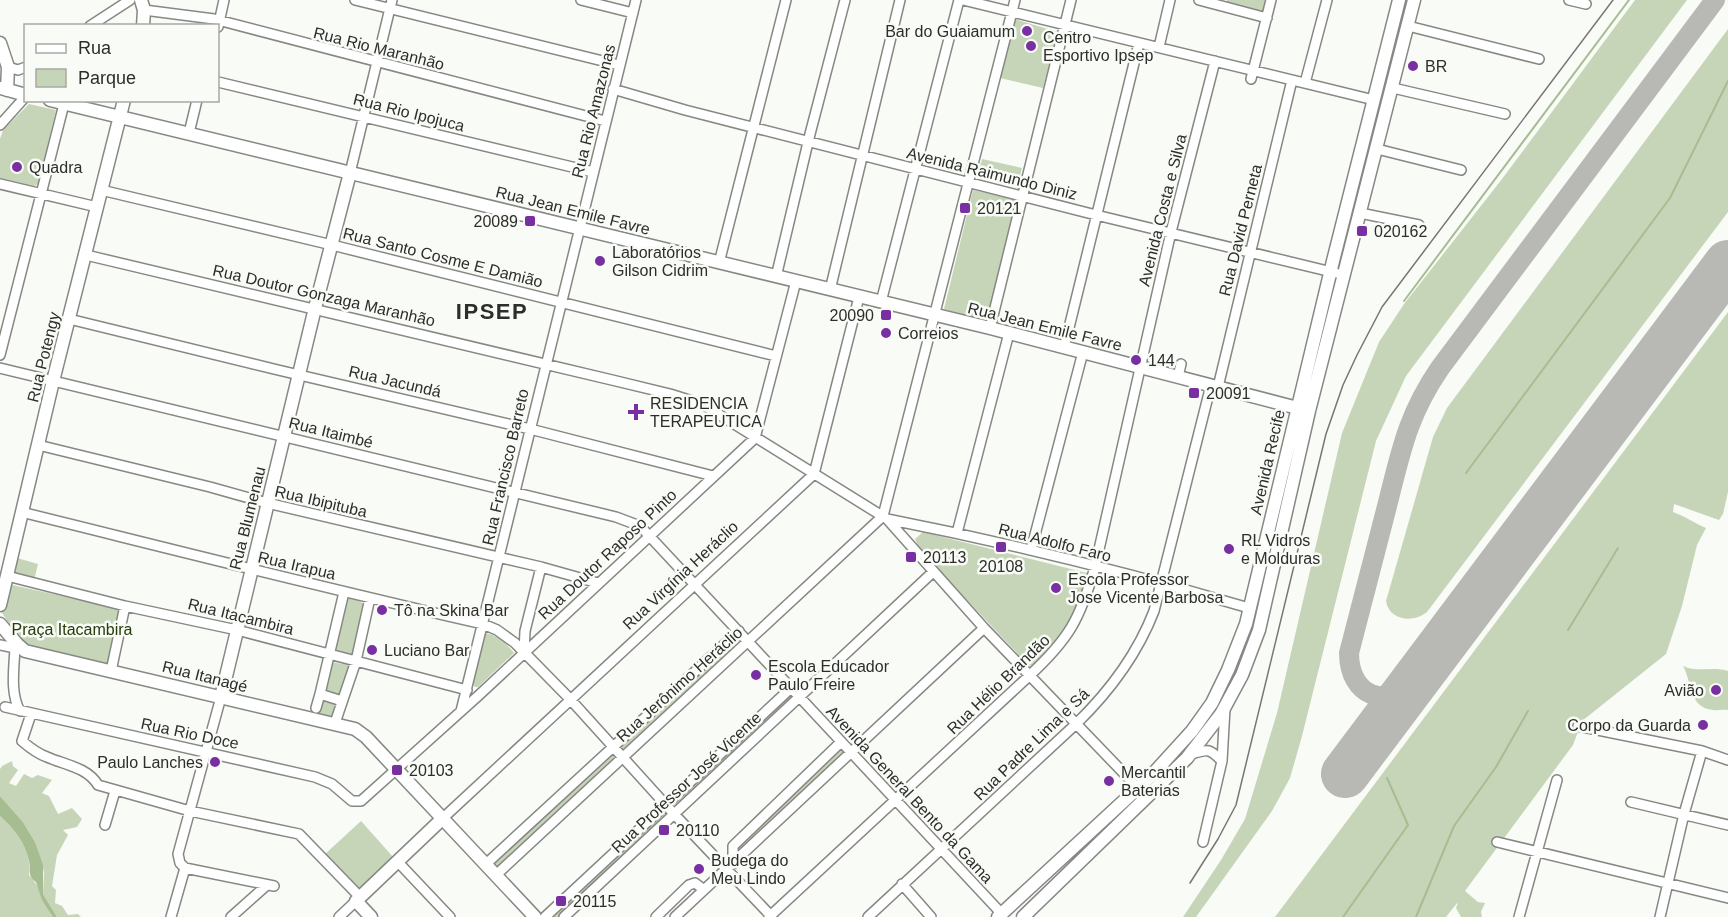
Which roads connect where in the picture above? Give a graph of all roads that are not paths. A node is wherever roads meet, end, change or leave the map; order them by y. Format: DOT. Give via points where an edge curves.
graph roads {
  1 [pos="130,0"];
  2 [pos="224,0"];
  3 [pos="356,0"];
  4 [pos="581,0"];
  5 [pos="636,0"];
  6 [pos="786,0"];
  7 [pos="845,0"];
  8 [pos="900,0"];
  9 [pos="961,0"];
  10 [pos="1016,0"];
  11 [pos="1071,0"];
  12 [pos="1170,0"];
  13 [pos="1199,0"];
  14 [pos="1271,0"];
  15 [pos="1328,0"];
  16 [pos="1399,0"];
  17 [pos="1414,0"];
  18 [pos="1569,0"];
  19 [pos="1224,3"];
  20 [pos="391,4"];
  21 [pos="1586,4"];
  22 [pos="143,6"];
  23 [pos="1012,12"];
  24 [pos="633,13"];
  25 [pos="1267,18"];
  26 [pos="93,24"];
  27 [pos="143,24"];
  28 [pos="218,24"];
  29 [pos="219,24"];
  30 [pos="1065,25"];
  31 [pos="1408,26"];
  32 [pos="1139,42"];
  33 [pos="0,43"];
  34 [pos="1159,47"];
  35 [pos="1539,59"];
  36 [pos="1215,61"];
  37 [pos="377,63"];
  38 [pos="619,65"];
  39 [pos="8,67"];
  40 [pos="24,68"];
  41 [pos="1252,74"];
  42 [pos="1292,80"];
  43 [pos="219,82"];
  44 [pos="1305,83"];
  45 [pos="1393,88"];
  46 [pos="614,89"];
  47 [pos="14,92"];
  48 [pos="633,96"];
  49 [pos="1374,100"];
  50 [pos="57,102"];
  51 [pos="123,102"];
  52 [pos="197,102"];
  53 [pos="64,104"];
  54 [pos="610,104"];
  55 [pos="1505,114"];
  56 [pos="363,116"];
  57 [pos="119,117"];
  58 [pos="605,121"];
  59 [pos="0,125"];
  60 [pos="754,128"];
  61 [pos="189,133"];
  62 [pos="808,141"];
  63 [pos="1377,149"];
  64 [pos="863,155"];
  65 [pos="915,169"];
  66 [pos="1461,170"];
  67 [pos="593,172"];
  68 [pos="350,173"];
  69 [pos="970,182"];
  70 [pos="0,184"];
  71 [pos="101,190"];
  72 [pos="42,194"];
  73 [pos="1024,197"];
  74 [pos="97,207"];
  75 [pos="1360,213"];
  76 [pos="1096,215"];
  77 [pos="1419,225"];
  78 [pos="579,229"];
  79 [pos="1171,232"];
  80 [pos="332,244"];
  81 [pos="1250,253"];
  82 [pos="86,255"];
  83 [pos="719,263"];
  84 [pos="1330,272"];
  85 [pos="1344,275"];
  86 [pos="776,277"];
  87 [pos="796,282"];
  88 [pos="830,290"];
  89 [pos="859,297"];
  90 [pos="561,301"];
  91 [pos="881,302"];
  92 [pos="315,308"];
  93 [pos="936,316"];
  94 [pos="69,319"];
  95 [pos="990,328"];
  96 [pos="1009,333"];
  97 [pos="1064,348"];
  98 [pos="1083,352"];
  99 [pos="0,355"];
  100 [pos="776,356"];
  101 [pos="545,364"];
  102 [pos="1181,364"];
  103 [pos="1141,367"];
  104 [pos="0,368"];
  105 [pos="299,375"];
  106 [pos="1178,377"];
  107 [pos="53,381"];
  108 [pos="1214,386"];
  109 [pos="1303,409"];
  110 [pos="530,429"];
  111 [pos="285,436"];
  112 [pos="755,438"];
  113 [pos="38,445"];
  114 [pos="814,474"];
  115 [pos="713,476"];
  116 [pos="515,493"];
  117 [pos="267,503"];
  118 [pos="21,512"];
  119 [pos="885,518"];
  120 [pos="922,526"];
  121 [pos="957,533"];
  122 [pos="651,536"];
  123 [pos="1031,550"];
  124 [pos="916,554"];
  125 [pos="499,559"];
  126 [pos="541,567"];
  127 [pos="1095,567"];
  128 [pos="251,570"];
  129 [pos="933,572"];
  130 [pos="7,576"];
  131 [pos="598,583"];
  132 [pos="1162,583"];
  133 [pos="695,584"];
  134 [pos="344,592"];
  135 [pos="370,598"];
  136 [pos="0,605"];
  137 [pos="125,606"];
  138 [pos="1249,608"];
  139 [pos="0,624"];
  140 [pos="483,624"];
  141 [pos="984,628"];
  142 [pos="237,630"];
  143 [pos="739,632"];
  144 [pos="748,642"];
  145 [pos="0,645"];
  146 [pos="20,650"];
  147 [pos="524,652"];
  148 [pos="329,655"];
  149 [pos="356,661"];
  150 [pos="111,670"];
  151 [pos="1029,676"];
  152 [pos="791,688"];
  153 [pos="467,690"];
  154 [pos="320,694"];
  155 [pos="221,697"];
  156 [pos="800,698"];
  157 [pos="570,699"];
  158 [pos="342,701"];
  159 [pos="5,707"];
  160 [pos="316,708"];
  161 [pos="1225,708"];
  162 [pos="20,711"];
  163 [pos="461,711"];
  164 [pos="31,714"];
  165 [pos="335,723"];
  166 [pos="1076,724"];
  167 [pos="1578,726"];
  168 [pos="841,742"];
  169 [pos="614,746"];
  170 [pos="1702,751"];
  171 [pos="206,752"];
  172 [pos="850,752"];
  173 [pos="1191,754"];
  174 [pos="623,756"];
  175 [pos="1728,760"];
  176 [pos="1222,761"];
  177 [pos="397,770"];
  178 [pos="1557,780"];
  179 [pos="1138,789"];
  180 [pos="115,791"];
  181 [pos="361,801"];
  182 [pos="896,801"];
  183 [pos="1631,802"];
  184 [pos="665,803"];
  185 [pos="190,811"];
  186 [pos="675,814"];
  187 [pos="1684,814"];
  188 [pos="441,822"];
  189 [pos="105,825"];
  190 [pos="1728,825"];
  191 [pos="1203,842"];
  192 [pos="1497,842"];
  193 [pos="942,848"];
  194 [pos="1537,851"];
  195 [pos="397,861"];
  196 [pos="486,864"];
  197 [pos="730,866"];
  198 [pos="185,868"];
  199 [pos="496,874"];
  200 [pos="1668,883"];
  201 [pos="902,884"];
  202 [pos="703,889"];
  203 [pos="1728,898"];
  204 [pos="358,899"];
  205 [pos="1000,915"];
  206 [pos="771,916"];
  207 [pos="171,917"];
  208 [pos="231,917"];
  209 [pos="339,917"];
  210 [pos="371,917"];
  211 [pos="450,917"];
  212 [pos="535,917"];
  213 [pos="545,917"];
  214 [pos="564,917"];
  215 [pos="656,917"];
  216 [pos="675,917"];
  217 [pos="868,917"];
  218 [pos="931,917"];
  219 [pos="1023,917"];
  220 [pos="1521,917"];
  221 [pos="1660,917"];
  1 -- 26 [label="street"];
  2 -- 28 [label="street"];
  3 -- 20 [label="street"];
  4 -- 24 [label="street"];
  5 -- 24 [label="street, Rua Rio Amazonas"];
  6 -- 60 [label="street"];
  7 -- 62 [label="street"];
  8 -- 64 [label="street"];
  9 -- 23 [label="street"];
  9 -- 65 [label="street"];
  10 -- 23 [label="street"];
  11 -- 30 [label="street"];
  12 -- 34 [label="street"];
  13 -- 19 [label="street"];
  14 -- 25 [label="street"];
  15 -- 44 [label="street"];
  16 -- 49 [label="main road, Avenida Recife"];
  17 -- 31 [label="main road, Avenida Recife"];
  18 -- 21 [label="street"];
  19 -- 25 [label="street"];
  20 -- 37 [label="street"];
  20 -- 38 [label="street"];
  22 -- 27 [label="main road"];
  22 -- 28 [label="street, Rua Rio Maranhão" via="214,19"];
  23 -- 30 [label="street"];
  23 -- 69 [label="street"];
  24 -- 38 [label="street, Rua Rio Amazonas"];
  25 -- 41 [label="street"];
  29 -- 37 [label="street, Rua Rio Maranhão"];
  30 -- 32 [label="street" via="1103,37"];
  30 -- 73 [label="street"];
  31 -- 35 [label="street"];
  31 -- 45 [label="main road, Avenida Recife"];
  32 -- 34 [label="street"];
  32 -- 76 [label="street"];
  33 -- 39 [label="main road"];
  34 -- 36 [label="street" via="1177,56"];
  36 -- 41 [label="street"];
  36 -- 79 [label="street, Avenida Costa e Silva"];
  37 -- 56 [label="street"];
  37 -- 58 [label="street, Rua Rio Maranhão"];
  38 -- 46 [label="street, Rua Rio Amazonas"];
  39 -- 40 [label="street"];
  39 -- 47 [label="main road"];
  41 -- 42 [label="street"];
  42 -- 44 [label="street"];
  42 -- 81 [label="street, Rua David Perneta"];
  43 -- 56 [label="street, Rua Rio Ipojuca"];
  44 -- 49 [label="street" via="1331,94"];
  45 -- 55 [label="street"];
  45 -- 63 [label="main road, Avenida Recife"];
  46 -- 48 [label="street, Avenida Raimundo Diniz"];
  46 -- 54 [label="street, Rua Rio Amazonas"];
  47 -- 59 [label="street"];
  48 -- 54 [label="street"];
  48 -- 60 [label="street, Avenida Raimundo Diniz"];
  49 -- 84 [label="main road, Avenida Recife"];
  50 -- 53 [label="main road, Rua Jean Emile Favre"];
  51 -- 57 [label="main road, Rua Potengy"];
  52 -- 61 [label="street"];
  53 -- 57 [label="main road, Rua Jean Emile Favre"];
  53 -- 72 [label="street"];
  54 -- 58 [label="street, Rua Rio Amazonas"];
  56 -- 67 [label="street, Rua Rio Ipojuca"];
  56 -- 68 [label="street"];
  57 -- 61 [label="main road, Rua Jean Emile Favre"];
  57 -- 71 [label="main road, Rua Potengy"];
  58 -- 67 [label="street, Rua Rio Amazonas"];
  60 -- 62 [label="street, Avenida Raimundo Diniz"];
  60 -- 83 [label="street"];
  61 -- 68 [label="main road, Rua Jean Emile Favre"];
  62 -- 64 [label="street, Avenida Raimundo Diniz"];
  62 -- 86 [label="street"];
  63 -- 66 [label="street"];
  63 -- 75 [label="main road, Avenida Recife"];
  64 -- 65 [label="street, Avenida Raimundo Diniz"];
  64 -- 88 [label="street"];
  65 -- 69 [label="street, Avenida Raimundo Diniz"];
  65 -- 91 [label="street"];
  67 -- 78 [label="street, Rua Rio Amazonas"];
  68 -- 78 [label="main road, Rua Jean Emile Favre"];
  68 -- 80 [label="main road, Rua Blumenau"];
  69 -- 73 [label="street, Avenida Raimundo Diniz"];
  69 -- 93 [label="street"];
  70 -- 72 [label="street"];
  71 -- 74 [label="main road, Rua Potengy"];
  71 -- 80 [label="street, Rua Santo Cosme E Damião"];
  72 -- 74 [label="street"];
  72 -- 99 [label="street"];
  73 -- 76 [label="street, Avenida Raimundo Diniz"];
  73 -- 95 [label="street"];
  74 -- 82 [label="main road, Rua Potengy"];
  75 -- 77 [label="street"];
  75 -- 85 [label="main road, Avenida Recife"];
  76 -- 79 [label="street, Avenida Raimundo Diniz"];
  76 -- 97 [label="street"];
  78 -- 83 [label="main road, Rua Jean Emile Favre"];
  78 -- 90 [label="street, Rua Francisco Barreto"];
  79 -- 81 [label="street, Avenida Raimundo Diniz"];
  79 -- 103 [label="street, Avenida Costa e Silva"];
  80 -- 90 [label="street, Rua Santo Cosme E Damião"];
  80 -- 92 [label="main road, Rua Blumenau"];
  81 -- 84 [label="street, Avenida Raimundo Diniz"];
  81 -- 108 [label="street, Rua David Perneta"];
  82 -- 92 [label="street, Rua Doutor Gonzaga Maranhão"];
  82 -- 94 [label="main road, Rua Potengy"];
  83 -- 86 [label="main road, Rua Jean Emile Favre"];
  84 -- 85 [label="street, Avenida Raimundo Diniz"];
  84 -- 109 [label="main road, Avenida Recife"];
  85 -- 109 [label="main road, Avenida Recife"];
  86 -- 87 [label="main road, Rua Jean Emile Favre"];
  87 -- 88 [label="main road, Rua Jean Emile Favre"];
  87 -- 100 [label="street"];
  88 -- 89 [label="main road, Rua Jean Emile Favre"];
  89 -- 91 [label="main road, Rua Jean Emile Favre"];
  89 -- 114 [label="street"];
  90 -- 100 [label="street, Rua Santo Cosme E Damião"];
  90 -- 101 [label="street, Rua Francisco Barreto"];
  91 -- 93 [label="main road, Rua Jean Emile Favre"];
  92 -- 101 [label="street, Rua Doutor Gonzaga Maranhão"];
  92 -- 105 [label="main road, Rua Blumenau"];
  93 -- 95 [label="main road, Rua Jean Emile Favre"];
  93 -- 119 [label="street"];
  94 -- 105 [label="street, Rua Jacundá"];
  94 -- 107 [label="main road, Rua Potengy"];
  95 -- 96 [label="main road, Rua Jean Emile Favre"];
  96 -- 97 [label="main road, Rua Jean Emile Favre"];
  96 -- 121 [label="street"];
  97 -- 98 [label="main road, Rua Jean Emile Favre"];
  98 -- 103 [label="main road, Rua Jean Emile Favre"];
  98 -- 123 [label="street"];
  100 -- 112 [label="street"];
  101 -- 110 [label="street, Rua Francisco Barreto"];
  101 -- 112 [label="street, Rua Doutor Gonzaga Maranhão" via="686,398"];
  102 -- 106 [label="street"];
  103 -- 106 [label="main road, Rua Jean Emile Favre"];
  103 -- 127 [label="street, Rua Hélio Brandão"];
  104 -- 107 [label="street, Rua Itaimbé"];
  105 -- 110 [label="street, Rua Jacundá"];
  105 -- 111 [label="main road, Rua Blumenau"];
  106 -- 108 [label="main road, Rua Jean Emile Favre"];
  107 -- 111 [label="street, Rua Itaimbé"];
  107 -- 113 [label="main road, Rua Potengy"];
  108 -- 109 [label="main road, Rua Jean Emile Favre" via="1256,393"];
  108 -- 132 [label="street, Rua Padre Lima e Sá"];
  109 -- 138 [label="main road, Avenida Recife"];
  109 -- 161 [label="main road, Avenida Recife" via="1259,630"];
  110 -- 115 [label="street, Rua Jacundá"];
  110 -- 116 [label="street, Rua Francisco Barreto"];
  111 -- 116 [label="street, Rua Itaimbé"];
  111 -- 117 [label="main road, Rua Blumenau"];
  112 -- 114 [label="street, Rua Doutor Gonzaga Maranhão"];
  112 -- 115 [label="street, Rua Doutor Raposo Pinto"];
  113 -- 117 [label="street, Rua Ibipituba"];
  113 -- 118 [label="main road, Rua Potengy"];
  114 -- 119 [label="street, Rua Doutor Gonzaga Maranhão"];
  114 -- 133 [label="street, Rua Virgínia Heráclio"];
  115 -- 122 [label="street, Rua Doutor Raposo Pinto"];
  116 -- 122 [label="street, Rua Itaimbé" via="630,521"];
  116 -- 125 [label="street, Rua Francisco Barreto"];
  117 -- 125 [label="street, Rua Ibipituba"];
  117 -- 128 [label="main road, Rua Blumenau"];
  118 -- 128 [label="street, Rua Irapua"];
  118 -- 130 [label="main road, Rua Potengy"];
  119 -- 120 [label="street, Rua Adolfo Faro"];
  119 -- 124 [label="street"];
  119 -- 144 [label="street, Rua Jerônimo Heráclio"];
  120 -- 121 [label="street, Rua Adolfo Faro"];
  120 -- 124 [label="street" via="912,533"];
  121 -- 123 [label="street, Rua Adolfo Faro"];
  122 -- 131 [label="street, Rua Doutor Raposo Pinto"];
  122 -- 133 [label="street, Avenida General Bento da Gama"];
  123 -- 127 [label="street, Rua Adolfo Faro"];
  124 -- 129 [label="street"];
  125 -- 126 [label="street, Rua Ibipituba"];
  125 -- 140 [label="street, Rua Francisco Barreto"];
  126 -- 131 [label="street, Rua Ibipituba"];
  126 -- 147 [label="street" via="525,631"];
  127 -- 132 [label="street, Rua Adolfo Faro"];
  127 -- 151 [label="street, Rua Hélio Brandão" via="1073,627 1053,654"];
  128 -- 134 [label="street, Rua Irapua"];
  128 -- 142 [label="main road, Rua Blumenau"];
  129 -- 141 [label="street"];
  129 -- 156 [label="street, Rua Professor José Vicente"];
  130 -- 136 [label="main road, Rua Potengy"];
  130 -- 137 [label="street, Rua Itacambira"];
  131 -- 147 [label="street, Rua Doutor Raposo Pinto"];
  132 -- 138 [label="street, Rua Adolfo Faro"];
  132 -- 166 [label="street, Rua Padre Lima e Sá" via="1145,634 1127,664"];
  133 -- 143 [label="street, Avenida General Bento da Gama"];
  133 -- 157 [label="street, Rua Virgínia Heráclio"];
  134 -- 135 [label="street, Rua Irapua"];
  134 -- 148 [label="street"];
  135 -- 140 [label="street, Rua Irapua"];
  135 -- 149 [label="street"];
  137 -- 142 [label="street, Rua Itacambira"];
  137 -- 150 [label="street"];
  138 -- 179 [label="main road, Avenida Recife" via="1240,641 1212,703"];
  139 -- 146 [label="main road"];
  140 -- 147 [label="street, Rua Irapua"];
  140 -- 153 [label="street, Rua Francisco Barreto"];
  141 -- 151 [label="street"];
  141 -- 172 [label="street"];
  142 -- 148 [label="street, Rua Itacambira"];
  142 -- 155 [label="main road, Rua Blumenau"];
  143 -- 144 [label="street, Avenida General Bento da Gama"];
  143 -- 169 [label="street, Rua Jerônimo Heráclio"];
  144 -- 152 [label="street, Avenida General Bento da Gama"];
  144 -- 174 [label="street, Rua Jerônimo Heráclio"];
  145 -- 146 [label="street, Rua Itanagé"];
  146 -- 150 [label="main road, Rua Itanagé"];
  146 -- 162 [label="street" via="14,686"];
  147 -- 157 [label="street, Rua Irapua"];
  147 -- 163 [label="street, Rua Doutor Raposo Pinto"];
  148 -- 149 [label="street, Rua Itacambira"];
  148 -- 154 [label="street"];
  149 -- 153 [label="street, Rua Itacambira"];
  149 -- 158 [label="street"];
  150 -- 155 [label="main road, Rua Itanagé"];
  151 -- 166 [label="street"];
  151 -- 182 [label="street, Rua Hélio Brandão"];
  152 -- 156 [label="street, Avenida General Bento da Gama"];
  152 -- 184 [label="street, Rua Professor José Vicente"];
  153 -- 163 [label="street, Rua Francisco Barreto"];
  154 -- 158 [label="street"];
  154 -- 160 [label="street"];
  155 -- 165 [label="main road, Rua Itanagé"];
  155 -- 171 [label="street, Rua Blumenau"];
  156 -- 168 [label="street, Avenida General Bento da Gama"];
  156 -- 186 [label="street, Rua Professor José Vicente"];
  157 -- 169 [label="street, Rua Irapua"];
  157 -- 188 [label="street, Rua Virgínia Heráclio"];
  158 -- 165 [label="street"];
  159 -- 162 [label="street, Rua Rio Doce"];
  161 -- 173 [label="main road, Avenida Recife"];
  161 -- 176 [label="street"];
  162 -- 164 [label="street, Rua Rio Doce"];
  163 -- 177 [label="street, Rua Doutor Raposo Pinto"];
  164 -- 171 [label="street, Rua Rio Doce"];
  164 -- 180 [label="street" via="21,741"];
  165 -- 177 [label="main road, Rua Itanagé" via="355,729"];
  166 -- 179 [label="street"];
  166 -- 193 [label="street, Rua Padre Lima e Sá"];
  167 -- 170 [label="street"];
  168 -- 172 [label="street, Avenida General Bento da Gama"];
  168 -- 197 [label="street" via="733,846"];
  169 -- 174 [label="street, Rua Irapua"];
  169 -- 196 [label="street, Rua Jerônimo Heráclio"];
  170 -- 175 [label="street"];
  170 -- 187 [label="street"];
  171 -- 181 [label="street, Rua Rio Doce" via="315,777 332,784 352,801"];
  171 -- 185 [label="street, Rua Blumenau"];
  172 -- 182 [label="street, Avenida General Bento da Gama"];
  172 -- 197 [label="street"];
  173 -- 176 [label="street" via="1207,750"];
  173 -- 219 [label="main road, Avenida Recife"];
  174 -- 184 [label="street, Rua Irapua"];
  174 -- 199 [label="street, Rua Jerônimo Heráclio"];
  176 -- 191 [label="street"];
  177 -- 181 [label="street, Rua Doutor Raposo Pinto"];
  177 -- 188 [label="main road, Rua Itanagé"];
  178 -- 194 [label="street"];
  179 -- 205 [label="main road, Avenida Recife"];
  180 -- 185 [label="street"];
  180 -- 189 [label="street"];
  182 -- 193 [label="street, Avenida General Bento da Gama"];
  182 -- 206 [label="street, Rua Hélio Brandão"];
  183 -- 187 [label="street"];
  184 -- 186 [label="street, Rua Irapua"];
  184 -- 213 [label="street, Rua Professor José Vicente"];
  185 -- 198 [label="street, Rua Blumenau" via="178,854"];
  185 -- 204 [label="street" via="299,834"];
  186 -- 197 [label="street, Rua Irapua"];
  186 -- 214 [label="street, Rua Professor José Vicente"];
  187 -- 190 [label="street"];
  187 -- 200 [label="street"];
  188 -- 195 [label="main road, Rua Virgínia Heráclio"];
  188 -- 196 [label="main road, Rua Itanagé"];
  192 -- 194 [label="street"];
  193 -- 201 [label="street, Rua Padre Lima e Sá"];
  193 -- 205 [label="street, Avenida General Bento da Gama"];
  194 -- 200 [label="street"];
  194 -- 220 [label="street"];
  195 -- 204 [label="main road, Rua Virgínia Heráclio"];
  195 -- 211 [label="street"];
  196 -- 199 [label="main road, Rua Itanagé"];
  197 -- 202 [label="street"];
  197 -- 206 [label="street, Rua Irapua"];
  198 -- 207 [label="street"];
  198 -- 208 [label="street" via="271,886"];
  199 -- 212 [label="main road, Rua Itanagé"];
  200 -- 203 [label="street"];
  200 -- 221 [label="street"];
  201 -- 217 [label="street, Rua Padre Lima e Sá"];
  201 -- 218 [label="street"];
  202 -- 215 [label="street" via="689,885"];
  202 -- 216 [label="street"];
  204 -- 209 [label="street, Rua Virgínia Heráclio"];
  204 -- 210 [label="main road"];
}
